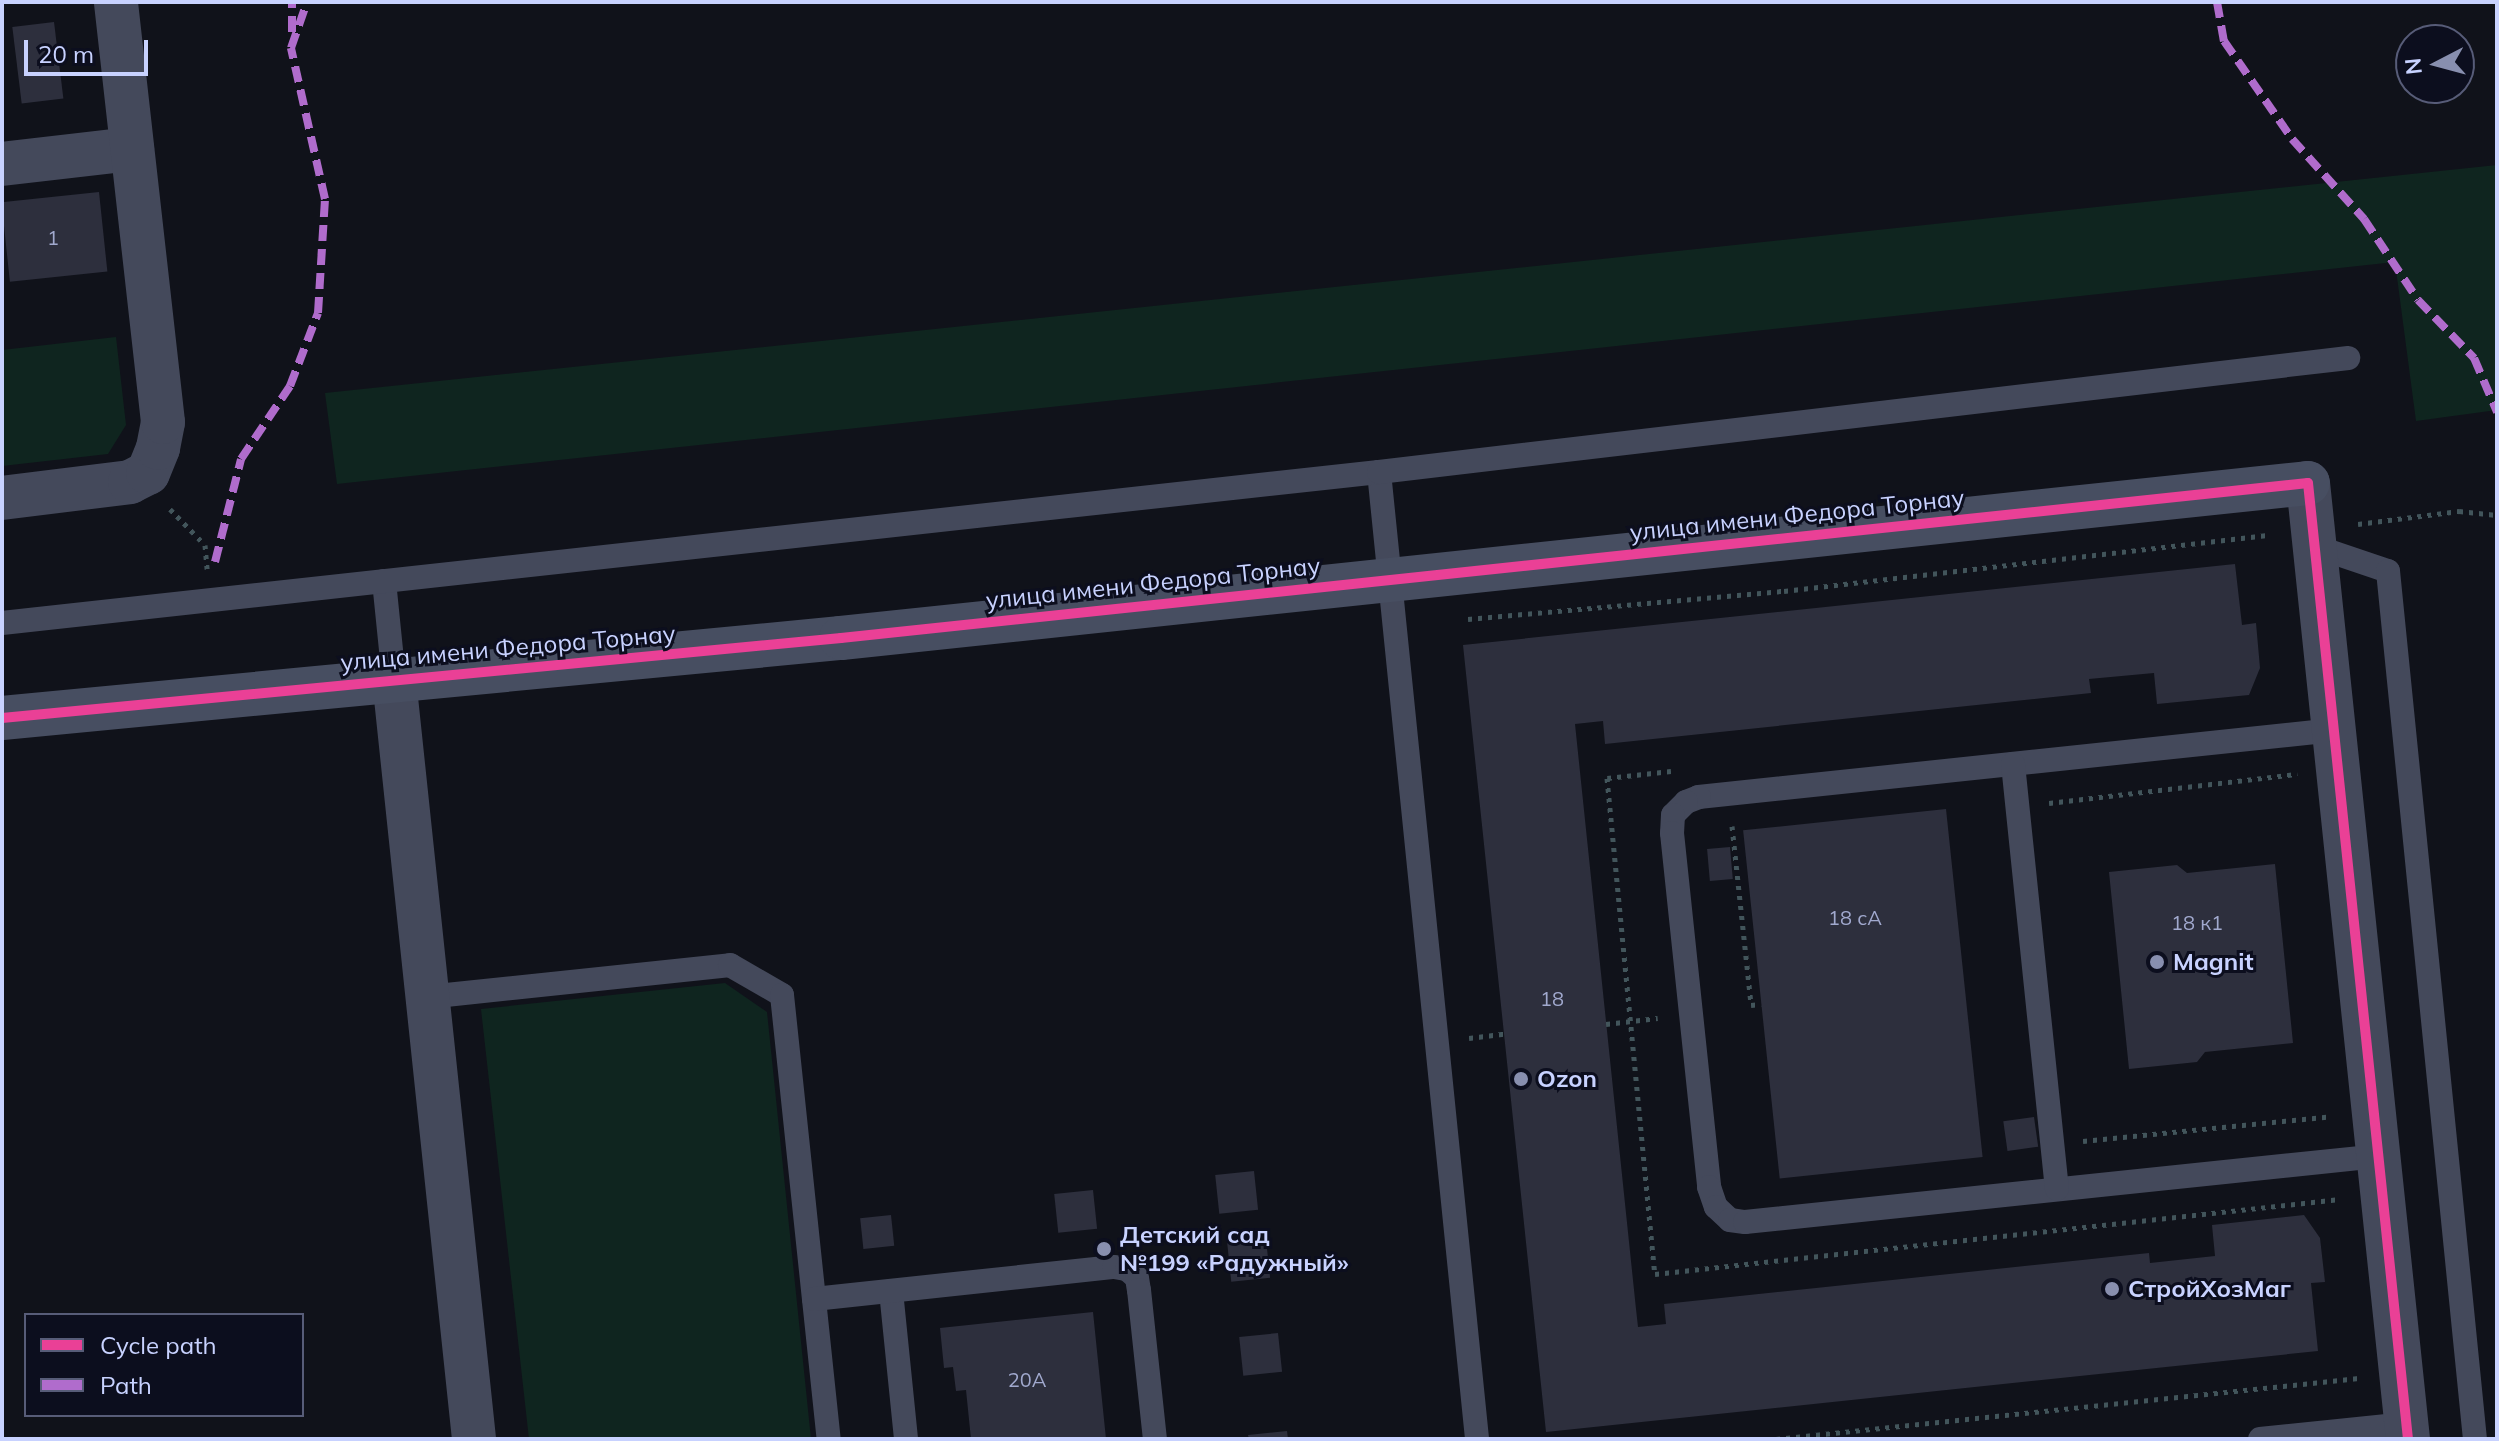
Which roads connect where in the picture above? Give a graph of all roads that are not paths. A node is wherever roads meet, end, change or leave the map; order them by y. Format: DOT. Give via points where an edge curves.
graph roads {
  1 [pos="116,2"];
  2 [pos="132,149"];
  3 [pos="2,164"];
  4 [pos="2348,358"];
  5 [pos="1379,472"];
  6 [pos="2,498"];
  7 [pos="2315,535"];
  8 [pos="1390,578"];
  9 [pos="384,581"];
  10 [pos="2,623"];
  11 [pos="394,679"];
  12 [pos="2,718"];
  13 [pos="2334,730"];
  14 [pos="2013,764"];
  15 [pos="427,997"];
  16 [pos="2378,1156"];
  17 [pos="2057,1189"];
  18 [pos="891,1291"];
  19 [pos="814,1299"];
  20 [pos="2407,1431"];
  21 [pos="474,1439"];
  22 [pos="829,1439"];
  23 [pos="906,1439"];
  24 [pos="1155,1439"];
  25 [pos="1477,1439"];
  26 [pos="2260,1439"];
  27 [pos="2475,1439"];
  1 -- 2 [label="street"];
  2 -- 3 [label="street"];
  2 -- 6 [label="street" via="163,422 158,448 148,473 133,481"];
  4 -- 5 [label="lane"];
  5 -- 8 [label="lane"];
  5 -- 9 [label="lane"];
  7 -- 8 [label="street, улица имени Федора Торнау" via="2308,483"];
  7 -- 13 [label="street"];
  7 -- 27 [label="lane" via="2388,571"];
  8 -- 11 [label="street, улица имени Федора Торнау" via="841,638"];
  8 -- 25 [label="lane"];
  9 -- 10 [label="lane"];
  9 -- 11 [label="lane"];
  11 -- 12 [label="street, улица имени Федора Торнау"];
  11 -- 15 [label="street"];
  13 -- 14 [label="lane"];
  13 -- 16 [label="street"];
  14 -- 17 [label="lane"];
  14 -- 17 [label="lane" via="1686,802 1673,815 1672,833 1709,1187 1716,1207 1730,1220"];
  15 -- 19 [label="lane" via="730,965 782,995"];
  15 -- 21 [label="street"];
  16 -- 17 [label="lane"];
  16 -- 20 [label="street"];
  18 -- 19 [label="lane"];
  18 -- 23 [label="lane"];
  18 -- 24 [label="lane" via="1127,1269 1137,1278 1139,1290"];
  19 -- 22 [label="lane"];
  20 -- 26 [label="lane"];
}
